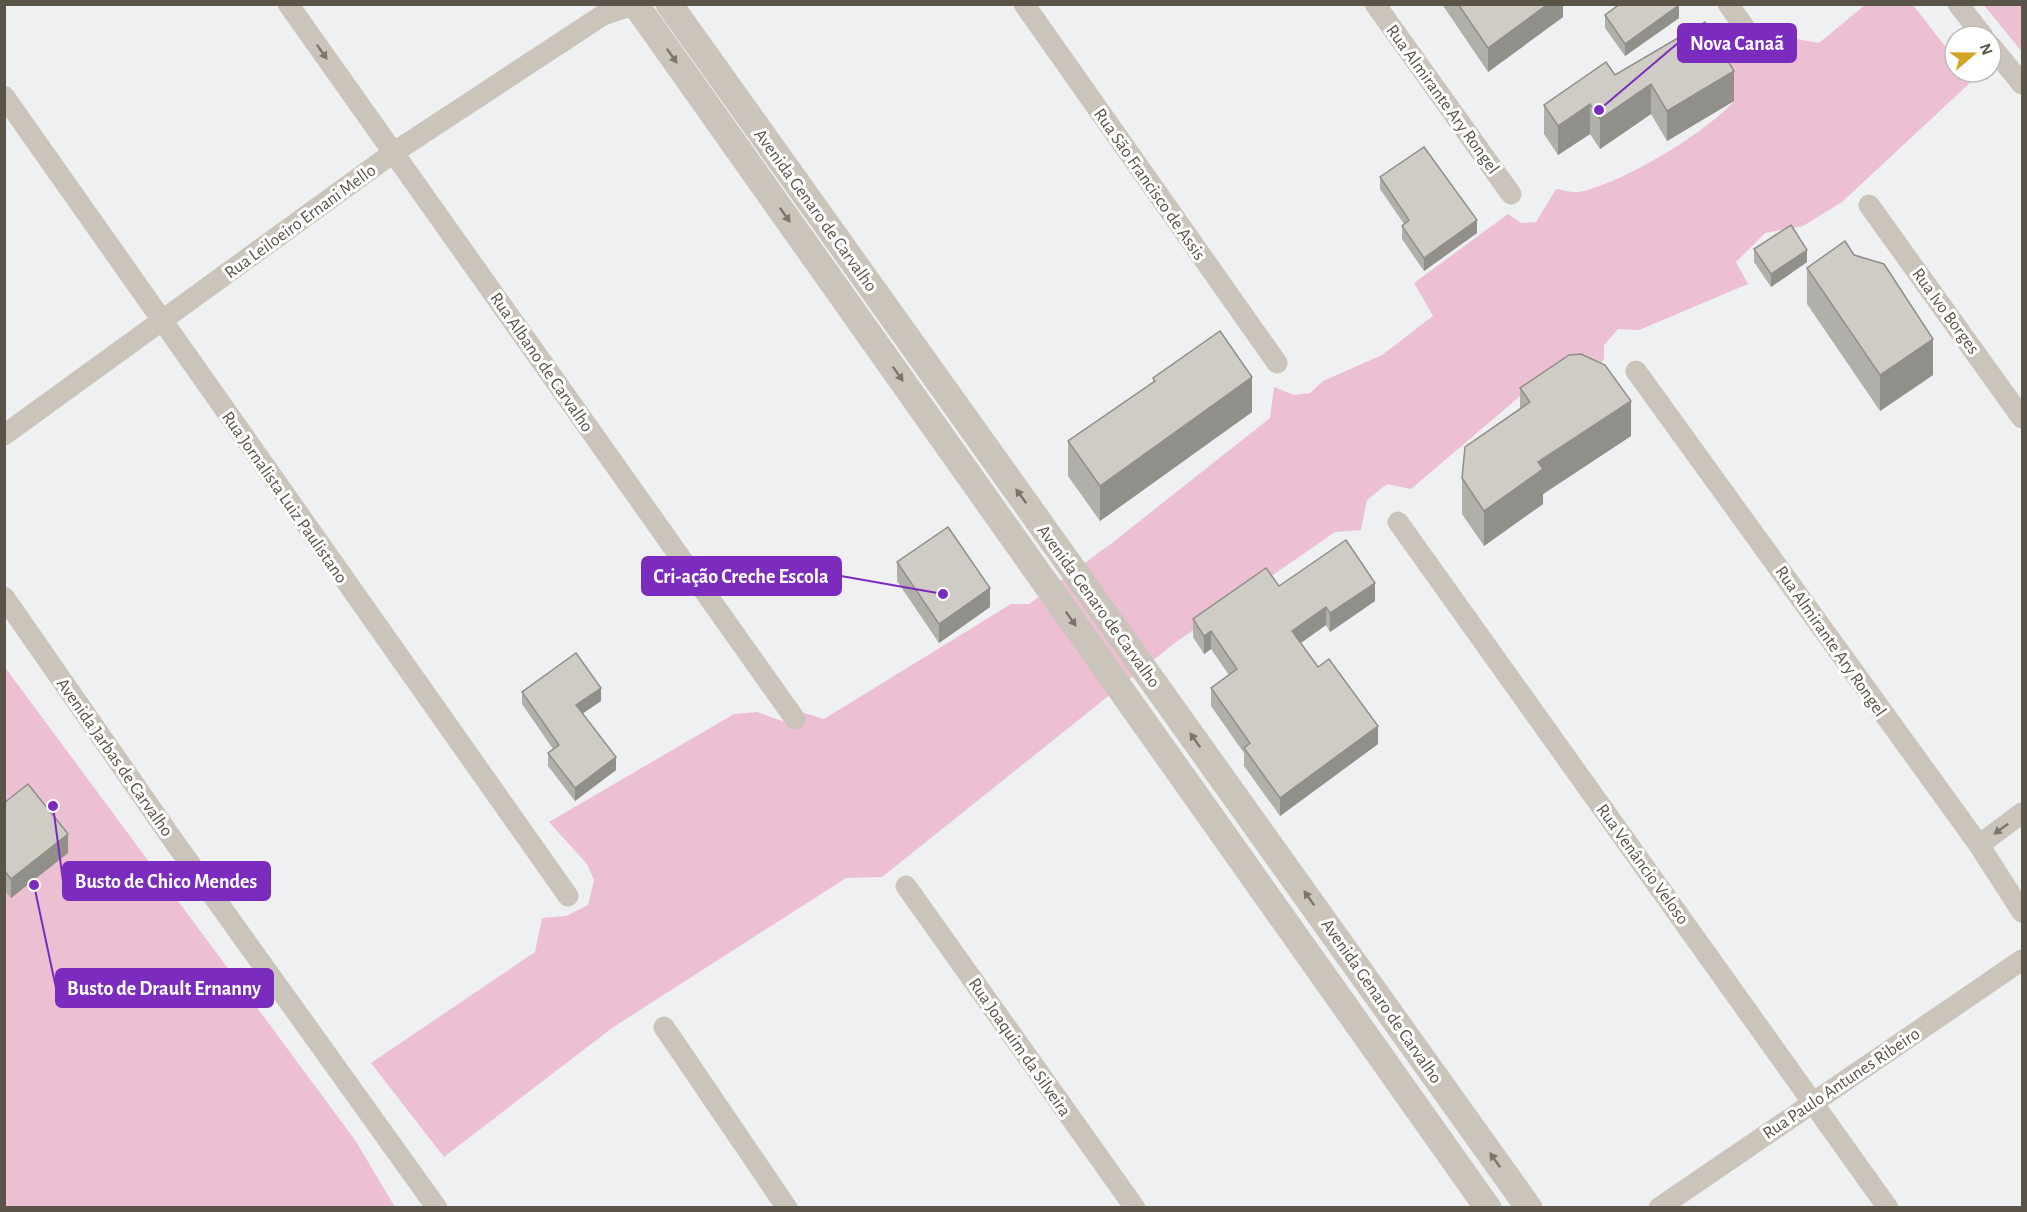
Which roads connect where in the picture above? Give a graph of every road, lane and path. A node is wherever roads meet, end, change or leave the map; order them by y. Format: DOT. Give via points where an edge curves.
graph roads {
  1 [pos="288,4"];
  2 [pos="669,4"];
  3 [pos="1024,4"];
  4 [pos="1375,4"];
  5 [pos="1728,4"];
  6 [pos="1958,4"];
  7 [pos="627,7"];
  8 [pos="1974,24"];
  9 [pos="1757,45"];
  10 [pos="2003,61"];
  11 [pos="2022,84"];
  12 [pos="4,96"];
  13 [pos="393,153"];
  14 [pos="1511,194"];
  15 [pos="1869,205"];
  16 [pos="161,322"];
  17 [pos="1277,363"];
  18 [pos="1636,371"];
  19 [pos="2022,418"];
  20 [pos="4,435"];
  21 [pos="1398,522"];
  22 [pos="1069,563"];
  23 [pos="1045,581"];
  24 [pos="4,597"];
  25 [pos="1141,663"];
  26 [pos="1118,685"];
  27 [pos="795,718"];
  28 [pos="2022,813"];
  29 [pos="1979,845"];
  30 [pos="906,886"];
  31 [pos="568,896"];
  32 [pos="2022,912"];
  33 [pos="2022,960"];
  34 [pos="664,1027"];
  35 [pos="1813,1101"];
  36 [pos="437,1208"];
  37 [pos="787,1208"];
  38 [pos="1135,1208"];
  39 [pos="1488,1208"];
  40 [pos="1529,1208"];
  41 [pos="1659,1208"];
  42 [pos="1888,1208"];
  1 -- 13 [label="street, Rua Albano de Carvalho, one-way"];
  22 -- 2 [label="street, Avenida Genaro de Carvalho, one-way"];
  3 -- 17 [label="street, Rua São Francisco de Assis"];
  4 -- 14 [label="street, Rua Almirante Ary Rongel"];
  5 -- 9 [label="street"];
  6 -- 8 [label="street"];
  7 -- 13 [label="street, Rua Leiloeiro Ernani Mello"];
  7 -- 23 [label="street, Avenida Genaro de Carvalho, one-way"];
  10 -- 11 [label="street"];
  12 -- 16 [label="street, Rua Jornalista Luiz Paulistano"];
  13 -- 16 [label="street, Rua Leiloeiro Ernani Mello"];
  13 -- 27 [label="street, Rua Albano de Carvalho"];
  15 -- 19 [label="street, Rua Ivo Borges"];
  16 -- 20 [label="street, Rua Leiloeiro Ernani Mello"];
  16 -- 31 [label="street, Rua Jornalista Luiz Paulistano"];
  18 -- 29 [label="street, Rua Almirante Ary Rongel"];
  21 -- 35 [label="street, Rua Venâncio Veloso"];
  22 -- 23 [label="street" via="1068,579 1057,585"];
  22 -- 25 [label="street, Avenida Genaro de Carvalho"];
  23 -- 26 [label="street, Avenida Genaro de Carvalho, one-way"];
  24 -- 36 [label="street, Avenida Jarbas de Carvalho"];
  25 -- 26 [label="street" via="1134,661 1121,668 1116,677"];
  40 -- 25 [label="street, Avenida Genaro de Carvalho, one-way"];
  26 -- 39 [label="street, Avenida Genaro de Carvalho"];
  28 -- 29 [label="street, one-way"];
  29 -- 32 [label="street, Rua Almirante Ary Rongel"];
  30 -- 38 [label="street, Rua Joaquim da Silveira"];
  33 -- 35 [label="street, Rua Paulo Antunes Ribeiro"];
  34 -- 37 [label="street"];
  35 -- 41 [label="street, Rua Paulo Antunes Ribeiro"];
  35 -- 42 [label="street, Rua Venâncio Veloso"];
}
